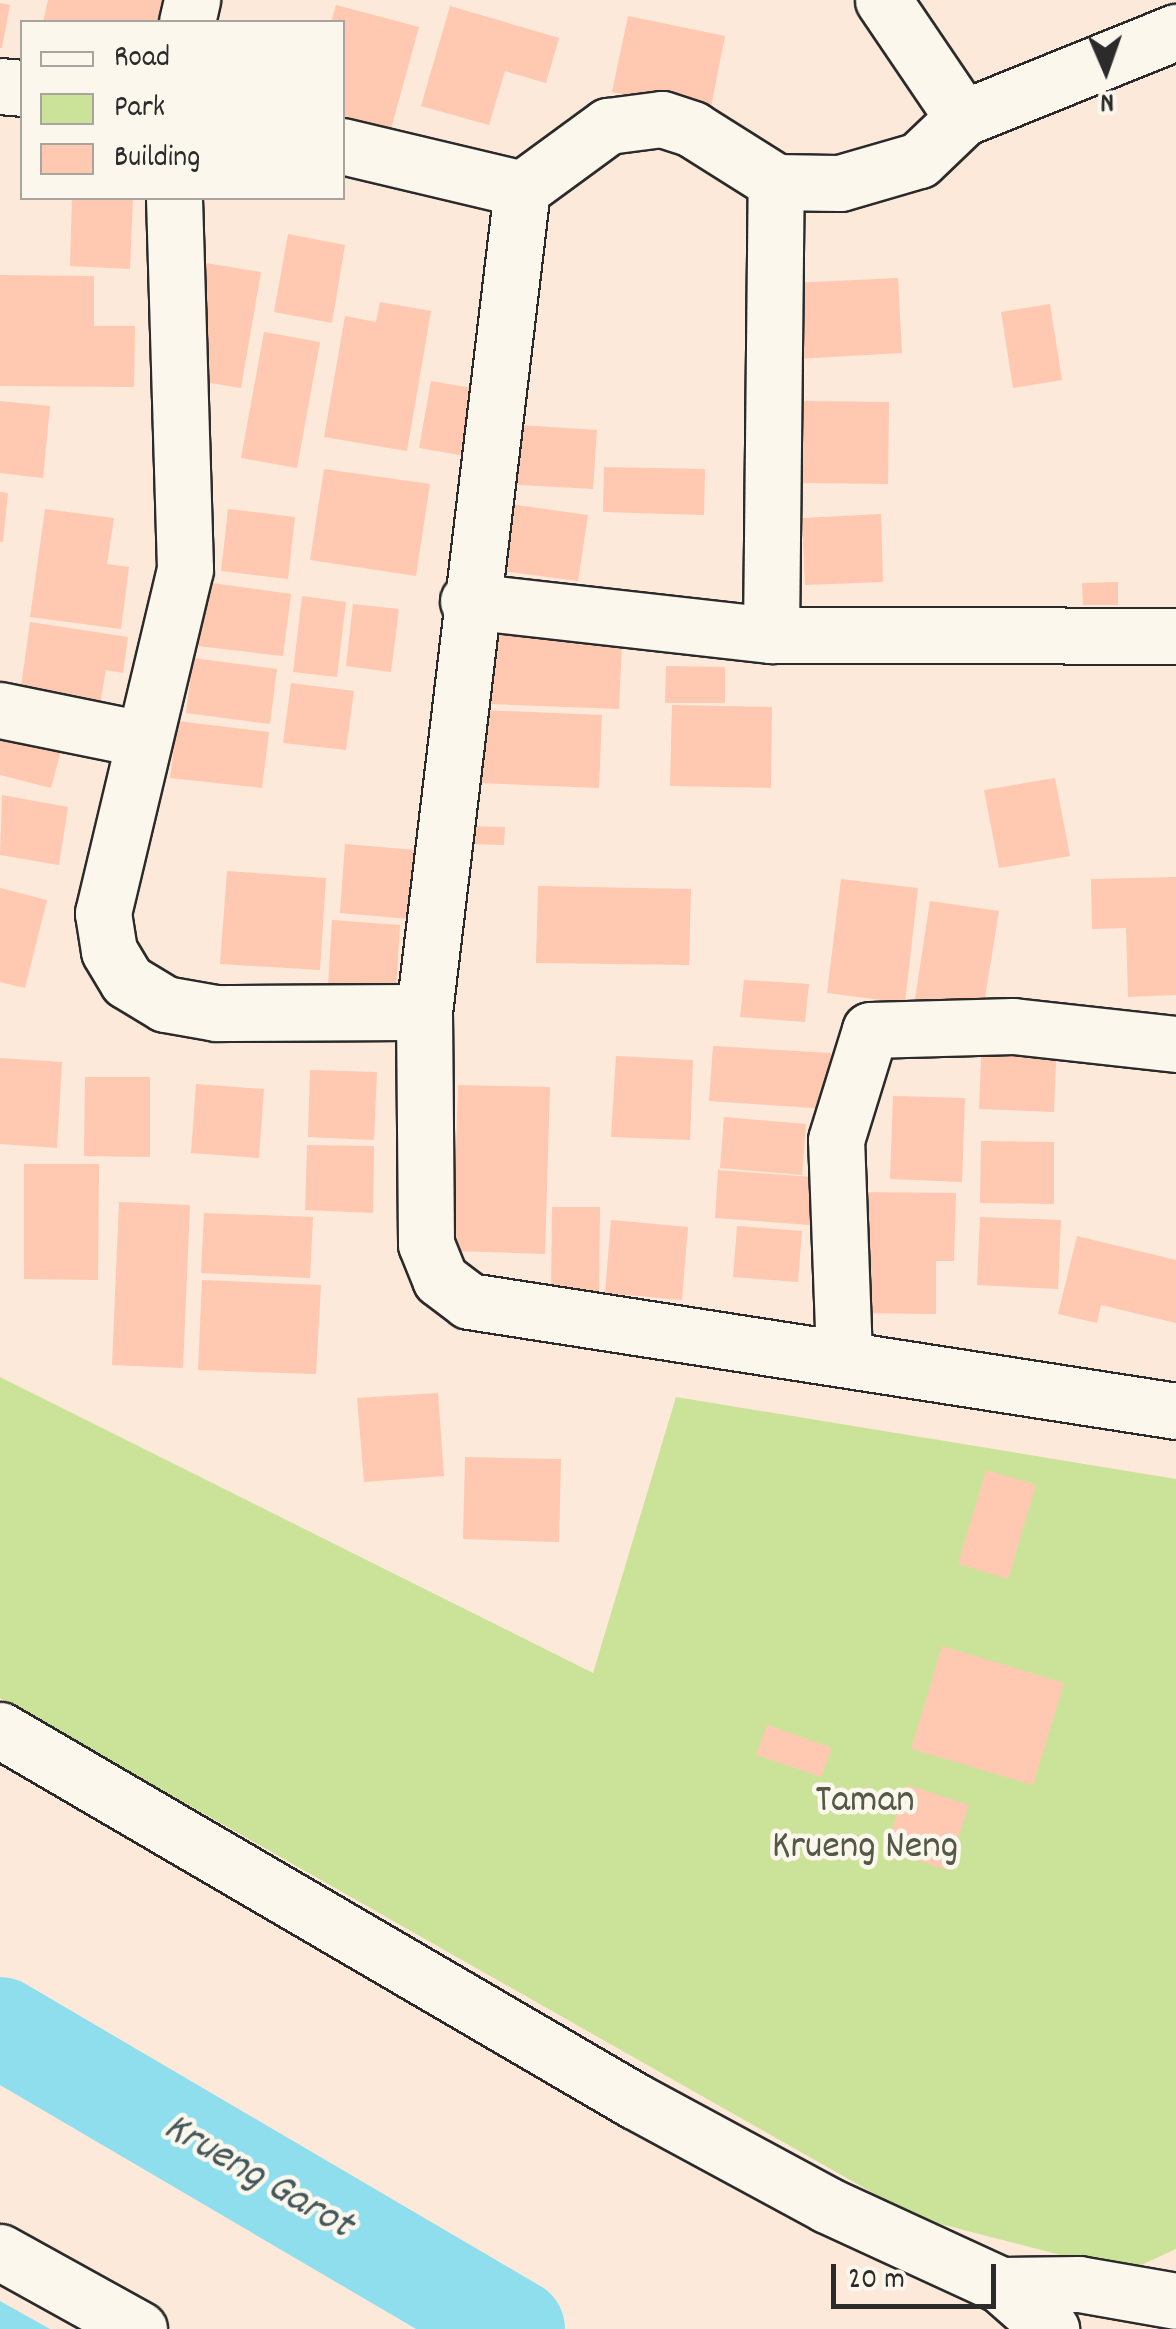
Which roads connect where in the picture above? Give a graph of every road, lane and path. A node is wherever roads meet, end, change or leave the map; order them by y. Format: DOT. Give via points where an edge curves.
graph roads {
  1 [pos="883,0"];
  2 [pos="1176,32"];
  3 [pos="963,118"];
  4 [pos="345,147"];
  5 [pos="776,182"];
  6 [pos="522,188"];
  7 [pos="174,200"];
  8 [pos="468,602"];
  9 [pos="771,636"];
  10 [pos="1176,636"];
  11 [pos="0,710"];
  12 [pos="143,740"];
  13 [pos="424,1012"];
  14 [pos="1176,1044"];
  15 [pos="844,1356"];
  16 [pos="1176,1411"];
  17 [pos="0,1730"];
  18 [pos="0,2252"];
  19 [pos="1001,2285"];
  20 [pos="1176,2301"];
  21 [pos="139,2329"];
  22 [pos="1051,2329"];
  1 -- 3 [label="street"];
  2 -- 3 [label="street"];
  3 -- 5 [label="street" via="918,160 882,176"];
  4 -- 6 [label="street"];
  5 -- 6 [label="street" via="692,129 634,119 608,126"];
  5 -- 9 [label="street"];
  6 -- 8 [label="street"];
  7 -- 12 [label="street" via="185,569 180,614"];
  8 -- 9 [label="street"];
  8 -- 13 [label="street"];
  9 -- 10 [label="street"];
  11 -- 12 [label="street"];
  12 -- 13 [label="street" via="103,913 109,951 128,982 165,1004 216,1013"];
  13 -- 15 [label="street" via="426,1244 440,1278 469,1301"];
  14 -- 15 [label="street" via="1013,1026 870,1030 836,1140"];
  15 -- 16 [label="street"];
  17 -- 19 [label="street" via="635,2101 826,2206"];
  18 -- 21 [label="street"];
  19 -- 20 [label="street" via="1080,2284"];
  19 -- 22 [label="street"];
}
